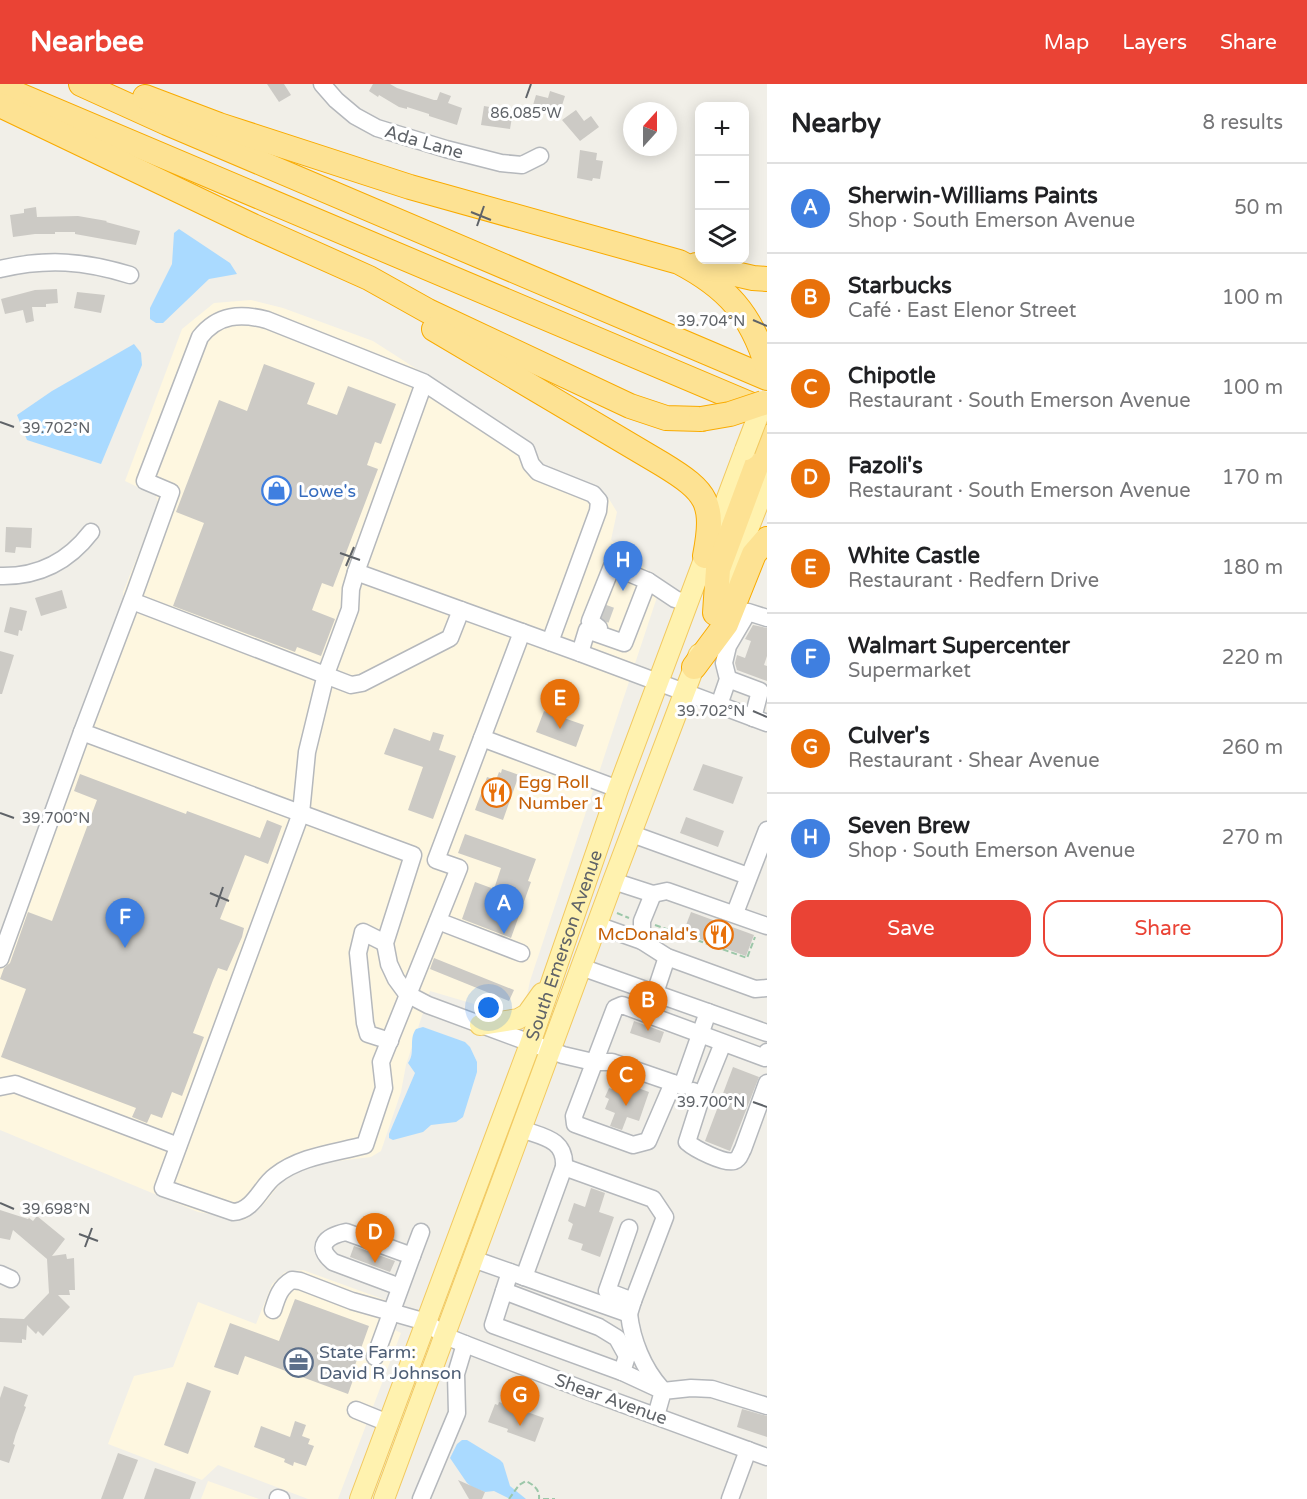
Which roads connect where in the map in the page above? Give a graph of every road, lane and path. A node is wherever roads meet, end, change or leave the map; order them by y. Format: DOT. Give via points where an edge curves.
graph roads {
  1 [pos="81,84"];
  2 [pos="109,84"];
  3 [pos="322,84"];
  4 [pos="0,87"];
  5 [pos="0,105"];
  6 [pos="540,156"];
  7 [pos="252,226"];
  8 [pos="679,262"];
  9 [pos="0,269"];
  10 [pos="130,275"];
  11 [pos="767,279"];
  12 [pos="767,366"];
  13 [pos="767,378"];
  14 [pos="424,383"];
  15 [pos="766,404"];
  16 [pos="757,448"];
  17 [pos="767,481"];
  18 [pos="91,532"];
  19 [pos="767,539"];
  20 [pos="705,556"];
  21 [pos="609,570"];
  22 [pos="356,572"];
  23 [pos="0,576"];
  24 [pos="648,581"];
  25 [pos="609,598"];
  26 [pos="132,601"];
  27 [pos="687,603"];
  28 [pos="461,610"];
  29 [pos="767,618"];
  30 [pos="599,627"];
  31 [pos="722,629"];
  32 [pos="522,632"];
  33 [pos="550,642"];
  34 [pos="580,652"];
  35 [pos="694,667"];
  36 [pos="326,674"];
  37 [pos="728,679"];
  38 [pos="658,683"];
  39 [pos="764,691"];
  40 [pos="685,693"];
  41 [pos="718,705"];
  42 [pos="760,720"];
  43 [pos="82,732"];
  44 [pos="482,738"];
  45 [pos="618,789"];
  46 [pos="301,813"];
  47 [pos="767,830"];
  48 [pos="632,834"];
  49 [pos="748,876"];
  50 [pos="613,880"];
  51 [pos="652,894"];
  52 [pos="612,911"];
  53 [pos="735,913"];
  54 [pos="438,921"];
  55 [pos="642,921"];
  56 [pos="597,925"];
  57 [pos="761,930"];
  58 [pos="642,941"];
  59 [pos="385,943"];
  60 [pos="521,953"];
  61 [pos="667,957"];
  62 [pos="0,959"];
  63 [pos="581,967"];
  64 [pos="552,979"];
  65 [pos="767,988"];
  66 [pos="655,993"];
  67 [pos="409,995"];
  68 [pos="708,1012"];
  69 [pos="480,1025"];
  70 [pos="701,1034"];
  71 [pos="767,1034"];
  72 [pos="390,1041"];
  73 [pos="723,1043"];
  74 [pos="530,1044"];
  75 [pos="550,1051"];
  76 [pos="766,1057"];
  77 [pos="593,1062"];
  78 [pos="767,1083"];
  79 [pos="677,1084"];
  80 [pos="0,1087"];
  81 [pos="702,1095"];
  82 [pos="521,1129"];
  83 [pos="178,1146"];
  84 [pos="564,1167"];
  85 [pos="629,1228"];
  86 [pos="421,1232"];
  87 [pos="412,1256"];
  88 [pos="473,1259"];
  89 [pos="517,1275"];
  90 [pos="400,1287"];
  91 [pos="504,1291"];
  92 [pos="631,1308"];
  93 [pos="273,1310"];
  94 [pos="392,1312"];
  95 [pos="426,1322"];
  96 [pos="446,1336"];
  97 [pos="465,1344"];
  98 [pos="375,1357"];
  99 [pos="581,1358"];
  100 [pos="622,1372"];
  101 [pos="572,1385"];
  102 [pos="663,1391"];
  103 [pos="767,1406"];
  104 [pos="356,1410"];
  105 [pos="656,1416"];
  106 [pos="388,1423"];
  107 [pos="748,1450"];
  108 [pos="767,1457"];
  109 [pos="360,1499"];
  110 [pos="384,1499"];
  111 [pos="421,1499"];
  112 [pos="509,1499"];
  113 [pos="539,1499"];
  114 [pos="543,1499"];
  115 [pos="555,1499"];
  116 [pos="730,1499"];
  1 -- 13 [label="highway"];
  2 -- 8 [label="highway" via="410,188"];
  3 -- 6 [label="street, Ada Lane" via="355,116 377,129 501,162 522,165"];
  4 -- 15 [label="highway"];
  5 -- 7 [label="highway"];
  7 -- 15 [label="highway, bridge" via="369,278 428,311 630,406 666,418 701,419"];
  7 -- 20 [label="highway" via="679,474 691,483 706,505 710,524"];
  8 -- 11 [label="highway"];
  8 -- 12 [label="highway" via="722,289 739,308 757,336"];
  9 -- 10 [label="street" via="39,262 69,262"];
  14 -- 22 [label="street"];
  14 -- 26 [label="street" via="249,315 234,315 204,332 145,482 171,492"];
  14 -- 33 [label="street" via="526,450 538,472 593,494 599,501"];
  15 -- 16 [label="highway, bridge" via="759,423"];
  16 -- 20 [label="main road, South Emerson Avenue"];
  16 -- 31 [label="highway" via="718,570"];
  17 -- 31 [label="main road"];
  18 -- 23 [label="street" via="75,551 49,568 25,575"];
  19 -- 31 [label="highway" via="754,554"];
  20 -- 27 [label="main road, South Emerson Avenue"];
  21 -- 24 [label="street" via="612,566"];
  21 -- 25 [label="street" via="616,578"];
  21 -- 30 [label="street" via="590,621"];
  22 -- 28 [label="street"];
  22 -- 36 [label="street" via="350,609"];
  24 -- 27 [label="street"];
  24 -- 30 [label="street" via="624,644"];
  26 -- 36 [label="street"];
  26 -- 43 [label="street"];
  27 -- 38 [label="main road, South Emerson Avenue"];
  28 -- 32 [label="street"];
  28 -- 36 [label="street" via="450,638 362,682 351,685"];
  29 -- 31 [label="street" via="748,612"];
  30 -- 34 [label="street" via="587,630"];
  31 -- 35 [label="highway"];
  31 -- 37 [label="street"];
  32 -- 33 [label="street"];
  32 -- 44 [label="street"];
  33 -- 34 [label="street"];
  34 -- 38 [label="street"];
  35 -- 40 [label="main road, South Emerson Avenue"];
  36 -- 46 [label="street" via="307,752"];
  37 -- 39 [label="street"];
  37 -- 41 [label="street"];
  38 -- 40 [label="street"];
  38 -- 45 [label="main road, South Emerson Avenue"];
  39 -- 42 [label="street"];
  40 -- 41 [label="street"];
  40 -- 48 [label="main road, South Emerson Avenue"];
  41 -- 42 [label="street"];
  43 -- 46 [label="street"];
  43 -- 62 [label="street"];
  44 -- 45 [label="street"];
  44 -- 54 [label="street" via="436,860 459,868"];
  45 -- 64 [label="main road, South Emerson Avenue"];
  46 -- 59 [label="street" via="413,855"];
  46 -- 83 [label="street"];
  47 -- 49 [label="street"];
  48 -- 49 [label="street"];
  48 -- 50 [label="main road, South Emerson Avenue"];
  49 -- 53 [label="street"];
  50 -- 51 [label="street"];
  50 -- 56 [label="main road, South Emerson Avenue"];
  51 -- 53 [label="street" via="667,891"];
  51 -- 55 [label="street"];
  52 -- 55 [label="path"];
  53 -- 57 [label="street"];
  54 -- 60 [label="street"];
  54 -- 67 [label="street"];
  55 -- 57 [label="path" via="747,958"];
  55 -- 58 [label="street"];
  56 -- 58 [label="street"];
  56 -- 63 [label="main road, South Emerson Avenue"];
  58 -- 61 [label="street"];
  59 -- 67 [label="street" via="389,964"];
  59 -- 72 [label="street" via="363,932 358,953 368,1034"];
  61 -- 65 [label="street" via="756,989"];
  61 -- 66 [label="street"];
  63 -- 66 [label="street"];
  63 -- 75 [label="main road, South Emerson Avenue"];
  64 -- 69 [label="main road" via="527,1014 506,1022"];
  64 -- 74 [label="main road, South Emerson Avenue"];
  66 -- 68 [label="street"];
  67 -- 69 [label="street"];
  67 -- 72 [label="street"];
  68 -- 70 [label="street"];
  68 -- 71 [label="street"];
  69 -- 74 [label="street"];
  70 -- 73 [label="street"];
  70 -- 77 [label="street" via="622,1005 615,1008"];
  70 -- 79 [label="street"];
  72 -- 83 [label="street" via="381,1062 384,1088 365,1145 297,1162 273,1176 240,1212 163,1188"];
  73 -- 76 [label="street"];
  73 -- 81 [label="street"];
  74 -- 75 [label="street"];
  74 -- 95 [label="main road, South Emerson Avenue"];
  75 -- 77 [label="street"];
  75 -- 82 [label="main road, South Emerson Avenue"];
  77 -- 79 [label="street" via="612,1062"];
  77 -- 79 [label="street" via="574,1116 575,1124 633,1145 648,1141"];
  78 -- 81 [label="street" via="743,1149 733,1161 687,1142"];
  79 -- 81 [label="street"];
  80 -- 83 [label="street" via="15,1084"];
  82 -- 84 [label="street" via="552,1140 565,1156"];
  82 -- 88 [label="main road, South Emerson Avenue"];
  84 -- 89 [label="street"];
  84 -- 92 [label="street" via="653,1199 665,1217"];
  85 -- 92 [label="street" via="607,1291"];
  86 -- 87 [label="street"];
  87 -- 90 [label="street"];
  87 -- 90 [label="street" via="346,1232 335,1234 324,1244 323,1250 333,1262"];
  88 -- 89 [label="street"];
  88 -- 96 [label="main road, South Emerson Avenue"];
  89 -- 91 [label="street"];
  89 -- 92 [label="street"];
  90 -- 94 [label="street"];
  91 -- 99 [label="street" via="493,1325"];
  91 -- 100 [label="street" via="599,1327 617,1338 627,1356"];
  92 -- 102 [label="street" via="631,1336"];
  93 -- 94 [label="street, Shear Avenue" via="280,1291 292,1280"];
  94 -- 95 [label="street, Shear Avenue"];
  94 -- 98 [label="street"];
  95 -- 96 [label="street, Shear Avenue"];
  95 -- 106 [label="main road, South Emerson Avenue"];
  96 -- 97 [label="street, Shear Avenue"];
  96 -- 110 [label="main road, South Emerson Avenue"];
  97 -- 101 [label="street, Shear Avenue"];
  97 -- 111 [label="street" via="456,1374 457,1413"];
  99 -- 100 [label="street"];
  99 -- 101 [label="street"];
  100 -- 102 [label="street"];
  101 -- 105 [label="street, Shear Avenue"];
  102 -- 103 [label="street" via="711,1389"];
  102 -- 105 [label="street"];
  104 -- 106 [label="street"];
  105 -- 107 [label="street, Shear Avenue"];
  106 -- 109 [label="main road, South Emerson Avenue"];
  107 -- 108 [label="street, Shear Avenue"];
  107 -- 116 [label="street"];
  112 -- 113 [label="path" via="526,1481 538,1490"];
  114 -- 115 [label="path"];
}
